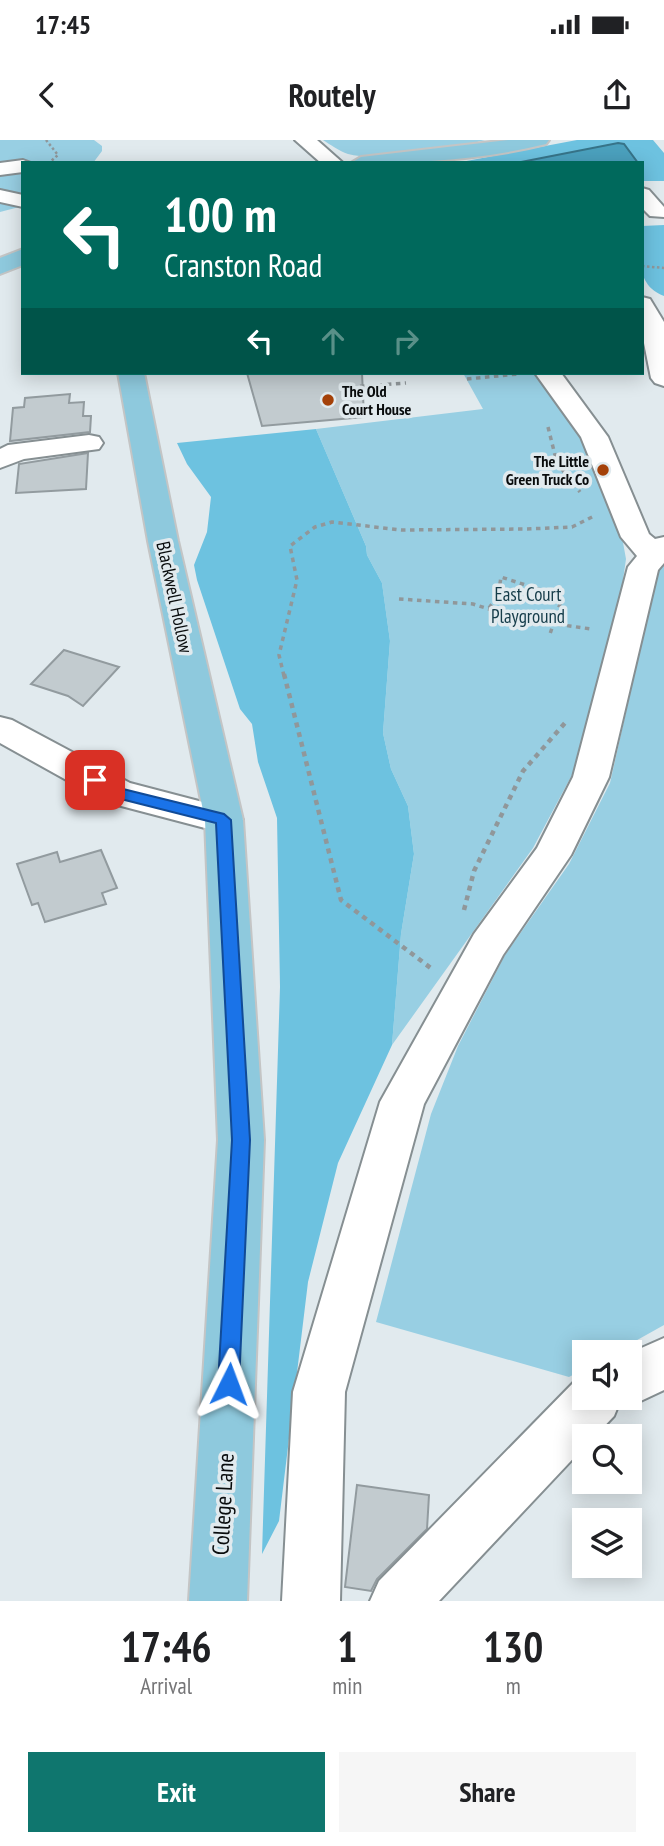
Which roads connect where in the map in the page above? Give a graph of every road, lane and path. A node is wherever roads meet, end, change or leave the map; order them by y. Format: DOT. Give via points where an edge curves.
graph roads {
  1 [pos="46,140"];
  2 [pos="305,140"];
  3 [pos="539,140"];
  4 [pos="51,161"];
  5 [pos="331,161"];
  6 [pos="380,161"];
  7 [pos="21,166"];
  8 [pos="0,169"];
  9 [pos="644,196"];
  10 [pos="657,212"];
  11 [pos="21,257"];
  12 [pos="644,266"];
  13 [pos="0,267"];
  14 [pos="664,268"];
  15 [pos="653,328"];
  16 [pos="131,375"];
  17 [pos="506,375"];
  18 [pos="549,375"];
  19 [pos="664,378"];
  20 [pos="467,379"];
  21 [pos="406,383"];
  22 [pos="351,387"];
  23 [pos="549,417"];
  24 [pos="89,443"];
  25 [pos="0,460"];
  26 [pos="587,500"];
  27 [pos="593,508"];
  28 [pos="659,551"];
  29 [pos="399,600"];
  30 [pos="489,608"];
  31 [pos="553,623"];
  32 [pos="626,633"];
  33 [pos="550,634"];
  34 [pos="572,715"];
  35 [pos="0,728"];
  36 [pos="224,820"];
  37 [pos="462,915"];
  38 [pos="442,960"];
  39 [pos="664,1363"];
  40 [pos="642,1374"];
  41 [pos="583,1410"];
  42 [pos="218,1601"];
  43 [pos="312,1601"];
  44 [pos="399,1601"];
  1 -- 4 [label="path" via="58,155"];
  2 -- 5 [label="street"];
  3 -- 6 [label="main road"];
  7 -- 8 [label="street"];
  9 -- 10 [label="street"];
  11 -- 13 [label="main road"];
  12 -- 14 [label="path"];
  15 -- 19 [label="street"];
  16 -- 36 [label="main road, Blackwell Hollow"];
  17 -- 20 [label="path"];
  18 -- 28 [label="street" via="594,437 636,537"];
  21 -- 22 [label="path"];
  23 -- 26 [label="path" via="550,450 561,473"];
  24 -- 25 [label="street" via="18,451"];
  27 -- 38 [label="path" via="599,515 572,527 401,530 332,522 315,527 290,546 297,580 279,655 341,900 435,972"];
  28 -- 32 [label="street" via="643,567"];
  29 -- 30 [label="path"];
  30 -- 31 [label="path" via="520,619"];
  30 -- 31 [label="path" via="498,596 502,577 541,590 560,604"];
  31 -- 32 [label="path"];
  31 -- 33 [label="path"];
  32 -- 43 [label="street" via="590,777 552,855 488,945 402,1102 319,1392"];
  34 -- 37 [label="path" via="523,771 474,871"];
  35 -- 36 [label="street" via="119,793"];
  36 -- 42 [label="main road, College Lane" via="241,1140"];
  39 -- 40 [label="street"];
  41 -- 44 [label="street"];
}
